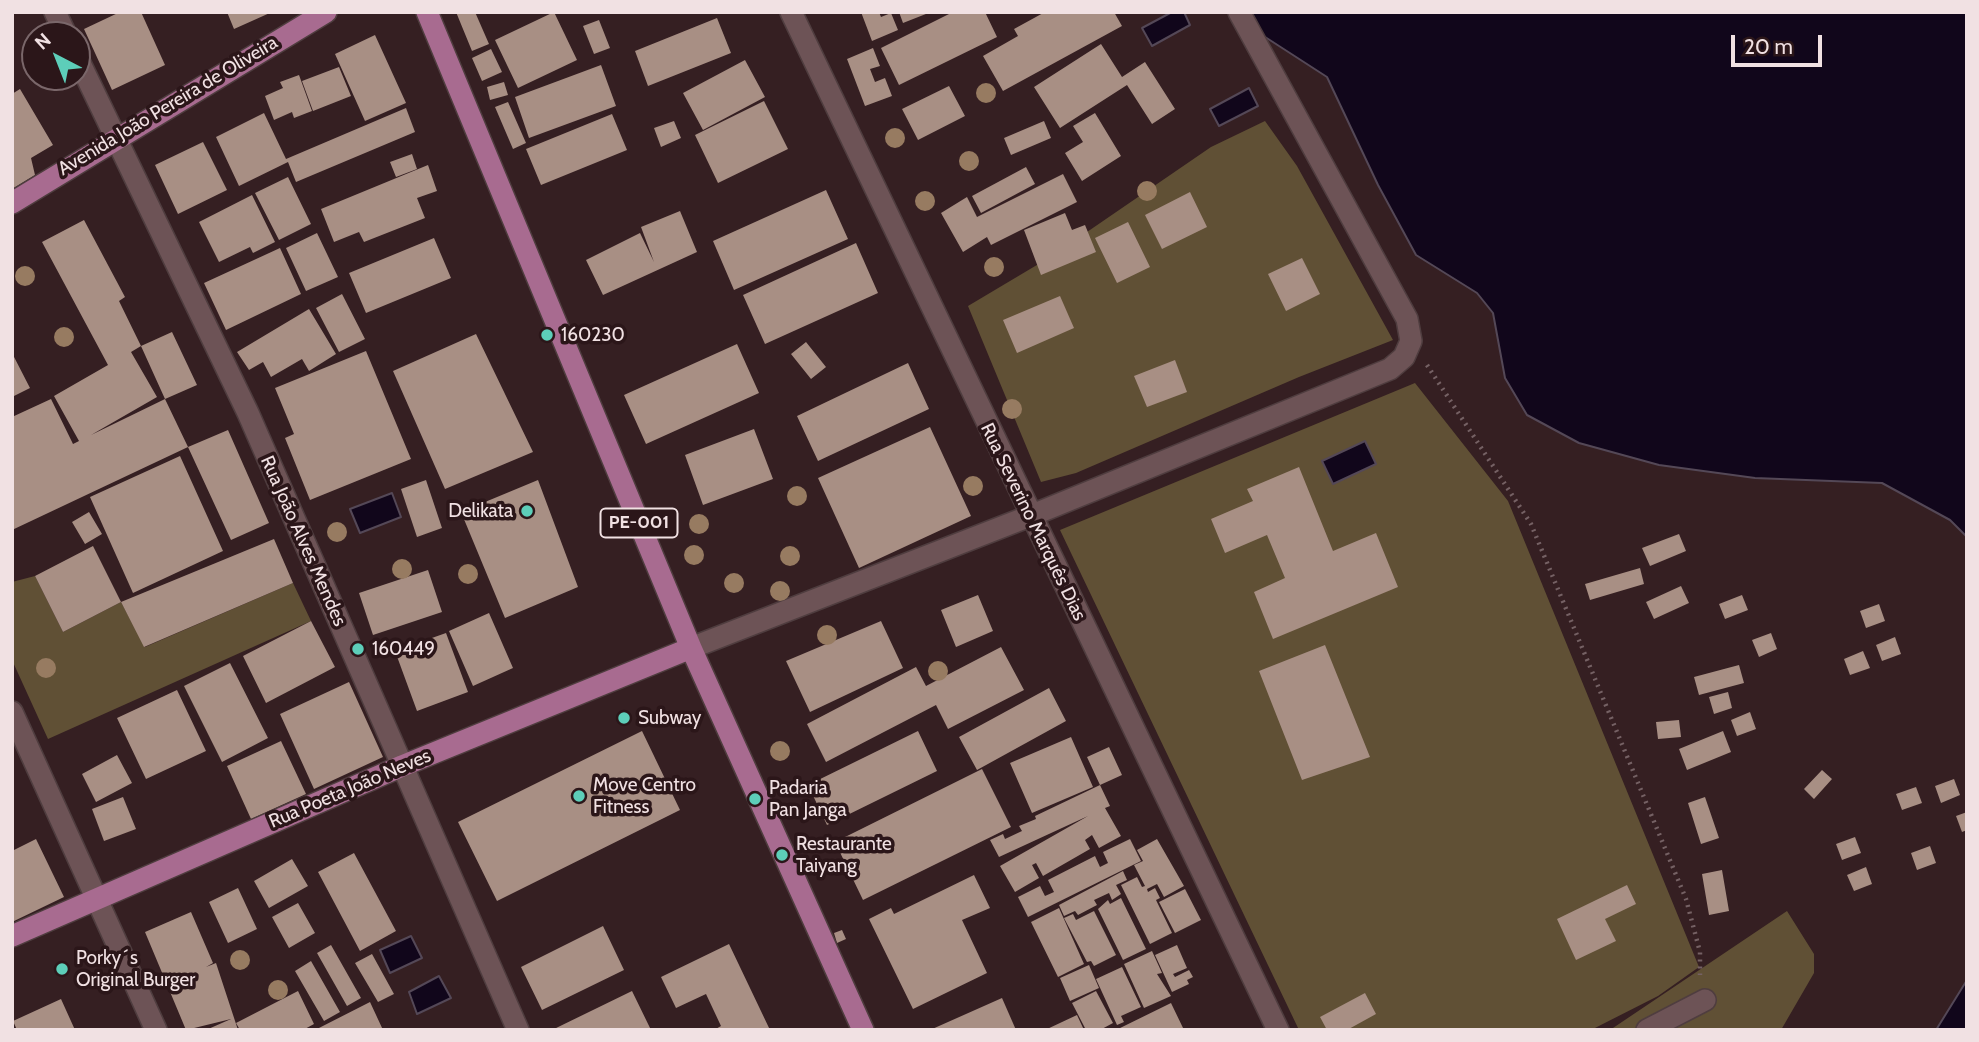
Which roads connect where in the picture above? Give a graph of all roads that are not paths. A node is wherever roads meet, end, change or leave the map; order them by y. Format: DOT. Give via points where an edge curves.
graph roads {
  1 [pos="326,12"];
  2 [pos="426,12"];
  3 [pos="791,12"];
  4 [pos="1238,12"];
  5 [pos="91,85"];
  6 [pos="117,137"];
  7 [pos="12,203"];
  8 [pos="1030,516"];
  9 [pos="691,648"];
  10 [pos="12,712"];
  11 [pos="402,766"];
  12 [pos="97,897"];
  13 [pos="12,936"];
  14 [pos="1705,1000"];
  15 [pos="156,1030"];
  16 [pos="518,1030"];
  17 [pos="863,1030"];
  18 [pos="1278,1030"];
  19 [pos="1647,1030"];
  1 -- 6 [label="main road, Avenida João Pereira de Oliveira"];
  2 -- 9 [label="main road, PE-001"];
  3 -- 8 [label="street, Rua Severino Marquês Dias"];
  4 -- 8 [label="street" via="1394,293 1407,319 1411,341 1404,357 1390,369"];
  5 -- 6 [label="street, Rua João Alves Mendes"];
  6 -- 7 [label="main road, Avenida João Pereira de Oliveira"];
  6 -- 11 [label="street, Rua João Alves Mendes" via="248,413"];
  8 -- 9 [label="street"];
  8 -- 18 [label="street, Rua Severino Marquês Dias"];
  9 -- 11 [label="main road, Rua Poeta João Neves"];
  9 -- 17 [label="main road, PE-001"];
  10 -- 12 [label="street"];
  11 -- 12 [label="main road, Rua Poeta João Neves"];
  11 -- 16 [label="street, Rua João Alves Mendes"];
  12 -- 13 [label="main road, Rua Poeta João Neves"];
  12 -- 15 [label="street"];
  14 -- 19 [label="street"];
}
